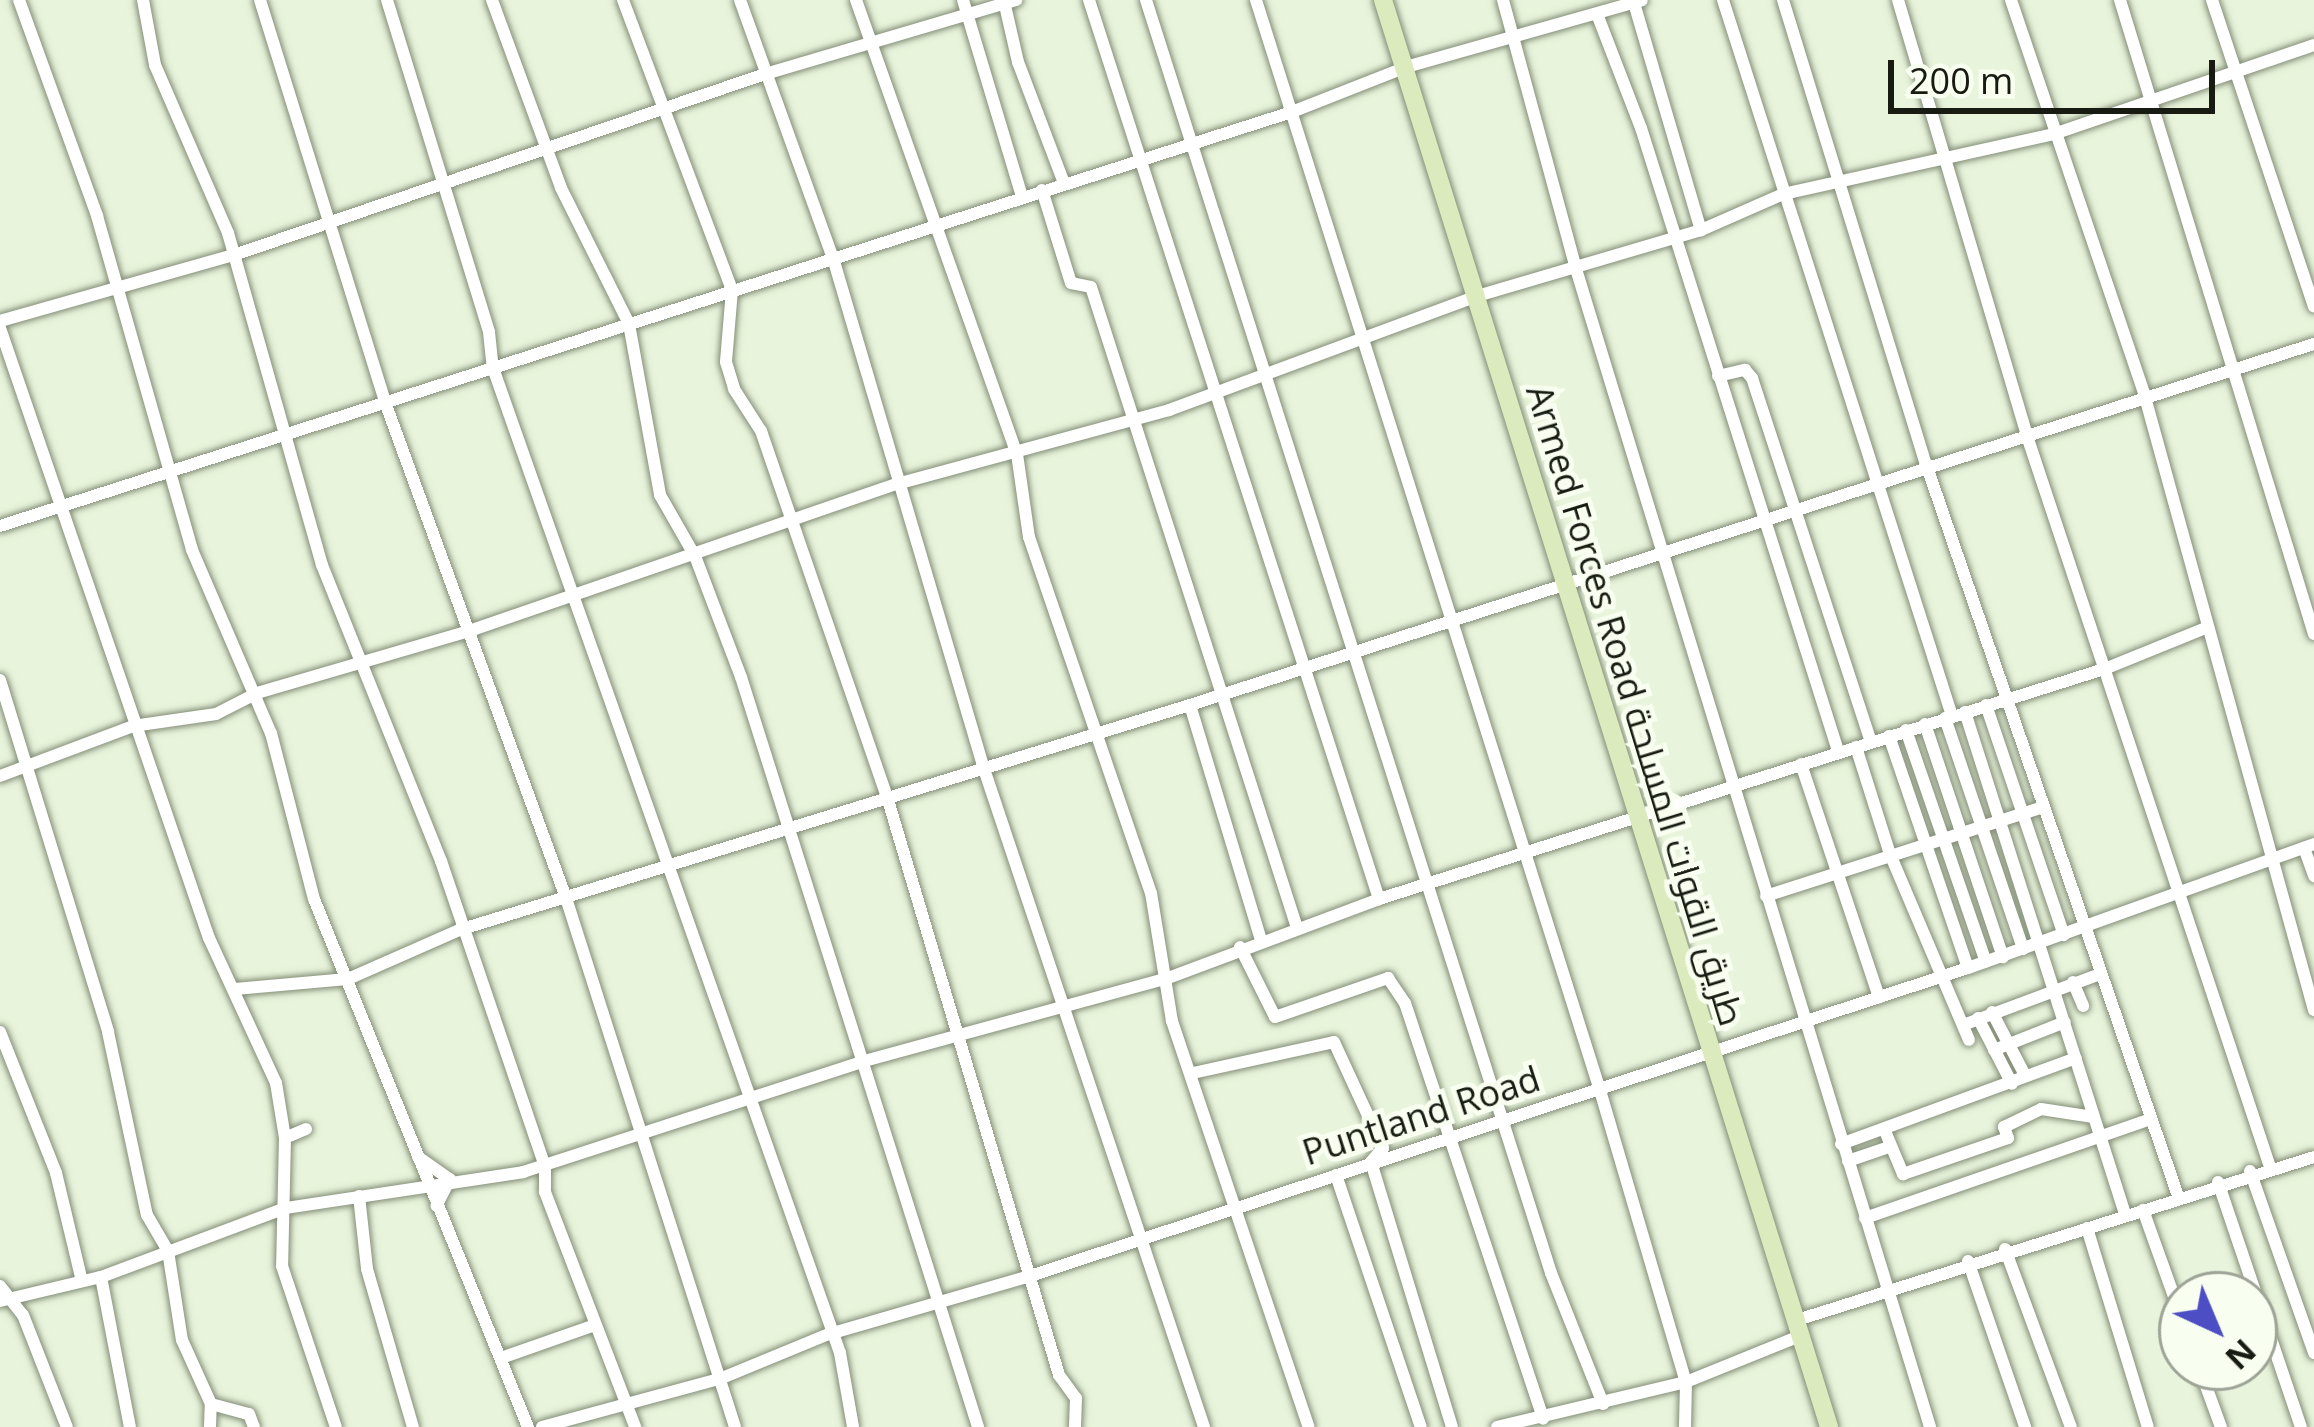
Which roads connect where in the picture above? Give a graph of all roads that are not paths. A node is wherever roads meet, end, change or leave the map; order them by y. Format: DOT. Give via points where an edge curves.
graph roads {
  1 [pos="19,0"];
  2 [pos="143,0"];
  3 [pos="260,0"];
  4 [pos="387,0"];
  5 [pos="492,0"];
  6 [pos="623,0"];
  7 [pos="740,0"];
  8 [pos="856,0"];
  9 [pos="963,0"];
  10 [pos="1089,0"];
  11 [pos="1146,0"];
  12 [pos="1256,0"];
  13 [pos="1383,0"];
  14 [pos="1503,0"];
  15 [pos="1723,0"];
  16 [pos="1783,0"];
  17 [pos="1898,0"];
  18 [pos="2011,0"];
  19 [pos="2120,0"];
  20 [pos="2212,0"];
  21 [pos="1008,1"];
  22 [pos="1638,1"];
  23 [pos="1615,4"];
  24 [pos="1597,14"];
  25 [pos="968,16"];
  26 [pos="1516,40"];
  27 [pos="866,45"];
  28 [pos="2314,46"];
  29 [pos="1406,67"];
  30 [pos="765,74"];
  31 [pos="2234,75"];
  32 [pos="2157,102"];
  33 [pos="663,110"];
  34 [pos="1292,112"];
  35 [pos="2054,134"];
  36 [pos="1194,143"];
  37 [pos="546,148"];
  38 [pos="1139,158"];
  39 [pos="1943,161"];
  40 [pos="1839,178"];
  41 [pos="442,183"];
  42 [pos="1064,183"];
  43 [pos="1042,190"];
  44 [pos="1783,194"];
  45 [pos="1022,197"];
  46 [pos="329,224"];
  47 [pos="935,226"];
  48 [pos="1701,230"];
  49 [pos="1671,239"];
  50 [pos="234,255"];
  51 [pos="833,258"];
  52 [pos="1576,269"];
  53 [pos="117,289"];
  54 [pos="732,290"];
  55 [pos="1478,296"];
  56 [pos="2314,305"];
  57 [pos="629,323"];
  58 [pos="0,324"];
  59 [pos="1366,344"];
  60 [pos="2314,344"];
  61 [pos="494,368"];
  62 [pos="2234,370"];
  63 [pos="1718,376"];
  64 [pos="1266,378"];
  65 [pos="1217,392"];
  66 [pos="2145,397"];
  67 [pos="385,402"];
  68 [pos="1133,422"];
  69 [pos="2026,433"];
  70 [pos="282,435"];
  71 [pos="1017,454"];
  72 [pos="1926,464"];
  73 [pos="169,472"];
  74 [pos="1873,481"];
  75 [pos="898,484"];
  76 [pos="1796,507"];
  77 [pos="57,508"];
  78 [pos="1761,515"];
  79 [pos="790,519"];
  80 [pos="0,526"];
  81 [pos="1667,551"];
  82 [pos="695,556"];
  83 [pos="1564,585"];
  84 [pos="575,595"];
  85 [pos="1455,620"];
  86 [pos="2208,627"];
  87 [pos="470,631"];
  88 [pos="2314,634"];
  89 [pos="1357,651"];
  90 [pos="366,661"];
  91 [pos="1300,668"];
  92 [pos="2107,668"];
  93 [pos="0,680"];
  94 [pos="257,693"];
  95 [pos="1222,694"];
  96 [pos="2009,698"];
  97 [pos="1190,705"];
  98 [pos="1986,705"];
  99 [pos="1954,715"];
  100 [pos="1925,724"];
  101 [pos="133,726"];
  102 [pos="1906,730"];
  103 [pos="1095,734"];
  104 [pos="1889,736"];
  105 [pos="1871,742"];
  106 [pos="1856,747"];
  107 [pos="1838,751"];
  108 [pos="1801,764"];
  109 [pos="29,768"];
  110 [pos="984,769"];
  111 [pos="0,776"];
  112 [pos="1732,787"];
  113 [pos="888,800"];
  114 [pos="2043,807"];
  115 [pos="2020,813"];
  116 [pos="1638,814"];
  117 [pos="2000,819"];
  118 [pos="1979,824"];
  119 [pos="788,830"];
  120 [pos="1960,831"];
  121 [pos="1941,837"];
  122 [pos="1922,842"];
  123 [pos="2309,846"];
  124 [pos="1527,854"];
  125 [pos="1890,854"];
  126 [pos="2274,858"];
  127 [pos="673,865"];
  128 [pos="1834,873"];
  129 [pos="2314,877"];
  130 [pos="1431,886"];
  131 [pos="2179,892"];
  132 [pos="1766,896"];
  133 [pos="566,898"];
  134 [pos="1379,899"];
  135 [pos="2088,927"];
  136 [pos="1297,928"];
  137 [pos="459,930"];
  138 [pos="2064,935"];
  139 [pos="1261,940"];
  140 [pos="2040,944"];
  141 [pos="1240,947"];
  142 [pos="2024,949"];
  143 [pos="2002,957"];
  144 [pos="1987,962"];
  145 [pos="1967,968"];
  146 [pos="2100,974"];
  147 [pos="1941,976"];
  148 [pos="1168,978"];
  149 [pos="348,979"];
  150 [pos="2072,982"];
  151 [pos="2054,988"];
  152 [pos="235,989"];
  153 [pos="1879,997"];
  154 [pos="1064,1002"];
  155 [pos="2083,1006"];
  156 [pos="2314,1010"];
  157 [pos="1985,1015"];
  158 [pos="1803,1020"];
  159 [pos="2066,1022"];
  160 [pos="1963,1025"];
  161 [pos="0,1032"];
  162 [pos="963,1034"];
  163 [pos="1969,1040"];
  164 [pos="2009,1043"];
  165 [pos="1706,1050"];
  166 [pos="1994,1050"];
  167 [pos="2076,1058"];
  168 [pos="861,1062"];
  169 [pos="1192,1073"];
  170 [pos="2025,1075"];
  171 [pos="2012,1084"];
  172 [pos="1599,1087"];
  173 [pos="749,1098"];
  174 [pos="2093,1117"];
  175 [pos="1505,1118"];
  176 [pos="2151,1119"];
  177 [pos="306,1129"];
  178 [pos="643,1131"];
  179 [pos="1885,1131"];
  180 [pos="1453,1135"];
  181 [pos="285,1138"];
  182 [pos="2008,1138"];
  183 [pos="2097,1141"];
  184 [pos="1841,1144"];
  185 [pos="1889,1147"];
  186 [pos="418,1157"];
  187 [pos="2314,1157"];
  188 [pos="1848,1161"];
  189 [pos="1371,1162"];
  190 [pos="2017,1162"];
  191 [pos="545,1166"];
  192 [pos="2270,1167"];
  193 [pos="2250,1171"];
  194 [pos="1336,1175"];
  195 [pos="450,1179"];
  196 [pos="427,1182"];
  197 [pos="2218,1182"];
  198 [pos="359,1196"];
  199 [pos="2178,1196"];
  200 [pos="436,1206"];
  201 [pos="1240,1206"];
  202 [pos="286,1208"];
  203 [pos="2143,1210"];
  204 [pos="2126,1214"];
  205 [pos="1865,1218"];
  206 [pos="2087,1228"];
  207 [pos="1144,1238"];
  208 [pos="2005,1249"];
  209 [pos="168,1251"];
  210 [pos="1968,1261"];
  211 [pos="2165,1271"];
  212 [pos="1030,1276"];
  213 [pos="101,1277"];
  214 [pos="82,1281"];
  215 [pos="1888,1290"];
  216 [pos="2,1295"];
  217 [pos="940,1300"];
  218 [pos="595,1325"];
  219 [pos="1797,1328"];
  220 [pos="829,1334"];
  221 [pos="2314,1354"];
  222 [pos="500,1358"];
  223 [pos="722,1378"];
  224 [pos="1686,1382"];
  225 [pos="2208,1391"];
  226 [pos="1603,1404"];
  227 [pos="211,1405"];
  228 [pos="630,1406"];
  229 [pos="1543,1419"];
  230 [pos="1572,1421"];
  231 [pos="584,1422"];
  232 [pos="1515,1424"];
  233 [pos="67,1427"];
  234 [pos="130,1427"];
  235 [pos="210,1427"];
  236 [pos="254,1427"];
  237 [pos="336,1427"];
  238 [pos="413,1427"];
  239 [pos="528,1427"];
  240 [pos="542,1427"];
  241 [pos="635,1427"];
  242 [pos="735,1427"];
  243 [pos="854,1427"];
  244 [pos="978,1427"];
  245 [pos="1075,1427"];
  246 [pos="1204,1427"];
  247 [pos="1309,1427"];
  248 [pos="1421,1427"];
  249 [pos="1452,1427"];
  250 [pos="1497,1427"];
  251 [pos="1685,1427"];
  252 [pos="1829,1427"];
  253 [pos="1930,1427"];
  254 [pos="2026,1427"];
  255 [pos="2071,1427"];
  256 [pos="2148,1427"];
  257 [pos="2221,1427"];
  258 [pos="2301,1427"];
  1 -- 53 [label="street"];
  2 -- 50 [label="street" via="155,65"];
  3 -- 46 [label="street"];
  4 -- 41 [label="street"];
  5 -- 37 [label="street"];
  6 -- 33 [label="street"];
  7 -- 30 [label="street"];
  8 -- 27 [label="street"];
  9 -- 25 [label="street"];
  10 -- 38 [label="street"];
  11 -- 36 [label="street"];
  12 -- 34 [label="street"];
  13 -- 29 [label="street, Armed Forces Road طريق القوات المسلحة"];
  14 -- 26 [label="street"];
  15 -- 44 [label="street"];
  16 -- 40 [label="street"];
  17 -- 39 [label="street"];
  18 -- 35 [label="street"];
  19 -- 32 [label="street"];
  20 -- 31 [label="street"];
  21 -- 25 [label="street"];
  21 -- 42 [label="street" via="1018,62"];
  22 -- 23 [label="street"];
  22 -- 48 [label="street"];
  23 -- 24 [label="street"];
  24 -- 26 [label="street"];
  24 -- 49 [label="street" via="1641,128"];
  25 -- 27 [label="street"];
  25 -- 45 [label="street"];
  26 -- 29 [label="street"];
  26 -- 52 [label="street" via="1518,72"];
  27 -- 30 [label="street"];
  27 -- 47 [label="street"];
  28 -- 31 [label="street"];
  29 -- 34 [label="street"];
  29 -- 55 [label="street, Armed Forces Road طريق القوات المسلحة"];
  30 -- 33 [label="street"];
  30 -- 51 [label="street"];
  31 -- 32 [label="street"];
  31 -- 56 [label="street"];
  32 -- 35 [label="street"];
  32 -- 62 [label="street"];
  33 -- 37 [label="street"];
  33 -- 54 [label="street"];
  34 -- 36 [label="street"];
  34 -- 59 [label="street"];
  35 -- 39 [label="street"];
  35 -- 66 [label="street"];
  36 -- 38 [label="street"];
  36 -- 64 [label="street"];
  37 -- 41 [label="street"];
  37 -- 57 [label="street"];
  38 -- 42 [label="street"];
  38 -- 65 [label="street"];
  39 -- 40 [label="street"];
  39 -- 69 [label="street"];
  40 -- 44 [label="street"];
  40 -- 72 [label="street"];
  41 -- 46 [label="street"];
  41 -- 61 [label="street"];
  42 -- 43 [label="street"];
  43 -- 45 [label="street"];
  43 -- 68 [label="street" via="1071,283 1091,286"];
  44 -- 48 [label="street"];
  44 -- 74 [label="street"];
  45 -- 47 [label="street"];
  46 -- 50 [label="street"];
  46 -- 67 [label="street"];
  47 -- 51 [label="street"];
  47 -- 71 [label="street"];
  48 -- 49 [label="street"];
  49 -- 52 [label="street"];
  49 -- 63 [label="street"];
  50 -- 53 [label="street"];
  50 -- 70 [label="street"];
  51 -- 54 [label="street"];
  51 -- 75 [label="street"];
  52 -- 55 [label="street"];
  52 -- 81 [label="street"];
  53 -- 58 [label="street"];
  53 -- 73 [label="street"];
  54 -- 57 [label="street"];
  54 -- 79 [label="street" via="726,362 761,431"];
  55 -- 59 [label="street"];
  55 -- 83 [label="street, Armed Forces Road طريق القوات المسلحة"];
  57 -- 61 [label="street"];
  57 -- 82 [label="street" via="660,495"];
  58 -- 77 [label="street" via="47,449"];
  59 -- 64 [label="street"];
  59 -- 85 [label="street"];
  60 -- 62 [label="street"];
  61 -- 67 [label="street"];
  61 -- 84 [label="street"];
  62 -- 66 [label="street"];
  62 -- 88 [label="street"];
  63 -- 76 [label="street" via="1745,370 1752,378"];
  63 -- 78 [label="street"];
  64 -- 65 [label="street"];
  64 -- 89 [label="street"];
  65 -- 68 [label="street"];
  65 -- 91 [label="street"];
  66 -- 69 [label="street"];
  66 -- 86 [label="street"];
  67 -- 70 [label="street"];
  67 -- 87 [label="street"];
  68 -- 71 [label="street"];
  68 -- 95 [label="street"];
  69 -- 72 [label="street"];
  69 -- 92 [label="street"];
  70 -- 73 [label="street"];
  70 -- 90 [label="street" via="322,565"];
  71 -- 75 [label="street"];
  71 -- 103 [label="street" via="1029,537"];
  72 -- 74 [label="street"];
  72 -- 96 [label="street"];
  73 -- 77 [label="street"];
  73 -- 94 [label="street" via="220,630"];
  74 -- 76 [label="street"];
  74 -- 99 [label="street"];
  75 -- 79 [label="street"];
  75 -- 110 [label="street"];
  76 -- 78 [label="street"];
  76 -- 105 [label="street"];
  77 -- 80 [label="street"];
  77 -- 101 [label="street"];
  78 -- 81 [label="street"];
  78 -- 107 [label="street"];
  79 -- 82 [label="street"];
  79 -- 113 [label="street"];
  81 -- 83 [label="street"];
  81 -- 112 [label="street"];
  82 -- 84 [label="street"];
  82 -- 119 [label="street"];
  83 -- 85 [label="street"];
  83 -- 116 [label="street, Armed Forces Road طريق القوات المسلحة"];
  84 -- 87 [label="street"];
  84 -- 127 [label="street"];
  85 -- 89 [label="street"];
  85 -- 124 [label="street"];
  86 -- 92 [label="street"];
  86 -- 126 [label="street"];
  87 -- 90 [label="street"];
  87 -- 133 [label="street"];
  89 -- 91 [label="street"];
  89 -- 130 [label="street"];
  90 -- 94 [label="street"];
  90 -- 137 [label="street"];
  91 -- 95 [label="street"];
  91 -- 134 [label="street"];
  92 -- 96 [label="street"];
  92 -- 131 [label="street"];
  93 -- 109 [label="street"];
  94 -- 101 [label="street" via="216,714"];
  94 -- 149 [label="street" via="303,869"];
  95 -- 97 [label="street"];
  95 -- 136 [label="street"];
  96 -- 98 [label="street"];
  96 -- 114 [label="street"];
  97 -- 103 [label="street"];
  97 -- 139 [label="street"];
  98 -- 99 [label="street"];
  98 -- 115 [label="street"];
  99 -- 100 [label="street"];
  99 -- 117 [label="street"];
  99 -- 118 [label="street"];
  100 -- 102 [label="street"];
  100 -- 120 [label="street"];
  101 -- 109 [label="street"];
  101 -- 152 [label="street"];
  102 -- 104 [label="street"];
  102 -- 121 [label="street"];
  103 -- 110 [label="street"];
  103 -- 148 [label="street" via="1151,893"];
  104 -- 105 [label="street"];
  104 -- 122 [label="street"];
  105 -- 106 [label="street"];
  106 -- 107 [label="street"];
  106 -- 125 [label="street"];
  107 -- 108 [label="street"];
  108 -- 112 [label="street"];
  108 -- 128 [label="street"];
  109 -- 111 [label="street"];
  109 -- 209 [label="street" via="108,1032 147,1215"];
  110 -- 113 [label="street"];
  110 -- 154 [label="street"];
  112 -- 116 [label="street"];
  112 -- 132 [label="street"];
  113 -- 119 [label="street"];
  113 -- 162 [label="street"];
  114 -- 115 [label="street"];
  114 -- 135 [label="street"];
  115 -- 117 [label="street"];
  115 -- 138 [label="street"];
  116 -- 124 [label="street"];
  116 -- 165 [label="street, Armed Forces Road طريق القوات المسلحة"];
  117 -- 118 [label="street"];
  117 -- 140 [label="street"];
  118 -- 120 [label="street"];
  118 -- 142 [label="street"];
  119 -- 127 [label="street"];
  119 -- 168 [label="street"];
  120 -- 121 [label="street"];
  120 -- 143 [label="street"];
  121 -- 122 [label="street"];
  121 -- 144 [label="street"];
  122 -- 125 [label="street"];
  122 -- 145 [label="street"];
  123 -- 126 [label="street, Puntland Road"];
  123 -- 129 [label="street"];
  124 -- 130 [label="street"];
  124 -- 172 [label="street"];
  125 -- 128 [label="street"];
  125 -- 147 [label="street"];
  126 -- 131 [label="street, Puntland Road"];
  126 -- 156 [label="street"];
  127 -- 133 [label="street"];
  127 -- 173 [label="street"];
  128 -- 132 [label="street"];
  128 -- 153 [label="street"];
  130 -- 134 [label="street"];
  130 -- 175 [label="street"];
  131 -- 135 [label="street, Puntland Road"];
  131 -- 192 [label="street"];
  132 -- 158 [label="street"];
  133 -- 137 [label="street"];
  133 -- 178 [label="street"];
  134 -- 136 [label="street"];
  135 -- 138 [label="street, Puntland Road"];
  135 -- 146 [label="street"];
  136 -- 139 [label="street"];
  137 -- 149 [label="street"];
  137 -- 191 [label="street"];
  138 -- 140 [label="street, Puntland Road"];
  139 -- 141 [label="street"];
  140 -- 142 [label="street, Puntland Road"];
  140 -- 151 [label="street"];
  141 -- 148 [label="street"];
  141 -- 180 [label="street" via="1275,1017 1388,978 1405,1003"];
  142 -- 143 [label="street, Puntland Road"];
  143 -- 144 [label="street, Puntland Road"];
  144 -- 145 [label="street, Puntland Road"];
  145 -- 147 [label="street, Puntland Road"];
  146 -- 150 [label="street"];
  146 -- 176 [label="street"];
  147 -- 153 [label="street, Puntland Road"];
  147 -- 160 [label="street"];
  148 -- 154 [label="street"];
  148 -- 169 [label="street" via="1172,1021"];
  149 -- 152 [label="street"];
  149 -- 186 [label="street" via="377,1070"];
  150 -- 151 [label="street"];
  150 -- 155 [label="street"];
  151 -- 157 [label="street"];
  151 -- 159 [label="street"];
  152 -- 181 [label="street" via="276,1083"];
  153 -- 158 [label="street, Puntland Road"];
  154 -- 162 [label="street"];
  154 -- 207 [label="street"];
  157 -- 160 [label="street"];
  157 -- 164 [label="street"];
  157 -- 166 [label="street"];
  158 -- 165 [label="street, Puntland Road"];
  158 -- 184 [label="street"];
  159 -- 164 [label="street"];
  159 -- 167 [label="street"];
  160 -- 163 [label="street"];
  161 -- 214 [label="street" via="56,1173"];
  162 -- 168 [label="street"];
  162 -- 212 [label="street"];
  164 -- 166 [label="street"];
  164 -- 170 [label="street"];
  165 -- 172 [label="street, Puntland Road"];
  165 -- 219 [label="street, Armed Forces Road طريق القوات المسلحة"];
  166 -- 171 [label="street"];
  167 -- 170 [label="street"];
  167 -- 174 [label="street"];
  168 -- 173 [label="street"];
  168 -- 217 [label="street"];
  169 -- 189 [label="street" via="1330,1038 1383,1148"];
  169 -- 201 [label="street"];
  170 -- 171 [label="street"];
  171 -- 179 [label="street"];
  172 -- 175 [label="street, Puntland Road"];
  172 -- 224 [label="street"];
  173 -- 178 [label="street"];
  173 -- 220 [label="street"];
  174 -- 182 [label="street" via="2041,1109 2004,1127"];
  174 -- 183 [label="street"];
  175 -- 180 [label="street, Puntland Road"];
  175 -- 226 [label="street" via="1551,1274"];
  176 -- 183 [label="street"];
  176 -- 199 [label="street"];
  177 -- 181 [label="street"];
  178 -- 191 [label="street"];
  178 -- 223 [label="street"];
  179 -- 184 [label="street"];
  179 -- 185 [label="street"];
  180 -- 189 [label="street, Puntland Road"];
  180 -- 229 [label="street"];
  181 -- 202 [label="street"];
  182 -- 185 [label="street" via="1906,1174"];
  182 -- 190 [label="street"];
  183 -- 190 [label="street"];
  183 -- 204 [label="street"];
  184 -- 188 [label="street"];
  185 -- 188 [label="street"];
  186 -- 195 [label="street"];
  186 -- 196 [label="street"];
  187 -- 192 [label="street"];
  188 -- 205 [label="street"];
  189 -- 194 [label="street, Puntland Road"];
  189 -- 249 [label="street"];
  190 -- 205 [label="street"];
  191 -- 195 [label="street"];
  191 -- 218 [label="street" via="545,1192"];
  192 -- 193 [label="street"];
  193 -- 197 [label="street"];
  193 -- 221 [label="street"];
  194 -- 201 [label="street, Puntland Road"];
  194 -- 248 [label="street"];
  195 -- 196 [label="street"];
  195 -- 200 [label="street"];
  196 -- 198 [label="street"];
  196 -- 200 [label="street"];
  197 -- 199 [label="street"];
  197 -- 258 [label="street"];
  198 -- 202 [label="street"];
  198 -- 238 [label="street" via="367,1269"];
  199 -- 203 [label="street"];
  200 -- 222 [label="street"];
  201 -- 207 [label="street, Puntland Road"];
  201 -- 247 [label="street"];
  202 -- 209 [label="street"];
  202 -- 237 [label="street" via="282,1266"];
  203 -- 204 [label="street"];
  203 -- 211 [label="street"];
  204 -- 206 [label="street"];
  205 -- 215 [label="street"];
  206 -- 208 [label="street"];
  206 -- 256 [label="street"];
  207 -- 212 [label="street, Puntland Road"];
  207 -- 246 [label="street"];
  208 -- 210 [label="street"];
  208 -- 255 [label="street"];
  209 -- 213 [label="street"];
  209 -- 227 [label="street" via="173,1314"];
  210 -- 215 [label="street"];
  210 -- 254 [label="street"];
  212 -- 217 [label="street, Puntland Road"];
  212 -- 245 [label="street" via="1059,1375 1076,1399"];
  213 -- 214 [label="street"];
  213 -- 234 [label="street"];
  214 -- 216 [label="street"];
  215 -- 219 [label="street"];
  215 -- 253 [label="street"];
  216 -- 233 [label="street" via="23,1315"];
  217 -- 220 [label="street, Puntland Road"];
  217 -- 244 [label="street"];
  218 -- 222 [label="street"];
  218 -- 228 [label="street"];
  219 -- 224 [label="street"];
  219 -- 252 [label="street, Armed Forces Road طريق القوات المسلحة"];
  220 -- 223 [label="street, Puntland Road"];
  220 -- 243 [label="street" via="843,1361"];
  222 -- 239 [label="street"];
  223 -- 228 [label="street, Puntland Road"];
  223 -- 242 [label="street"];
  224 -- 226 [label="street"];
  224 -- 251 [label="street"];
  225 -- 257 [label="street"];
  226 -- 230 [label="street"];
  227 -- 235 [label="street"];
  227 -- 236 [label="street" via="249,1414"];
  228 -- 231 [label="street, Puntland Road"];
  228 -- 241 [label="street"];
  229 -- 230 [label="street"];
  229 -- 232 [label="street"];
  231 -- 240 [label="street, Puntland Road"];
  232 -- 250 [label="street"];
}
